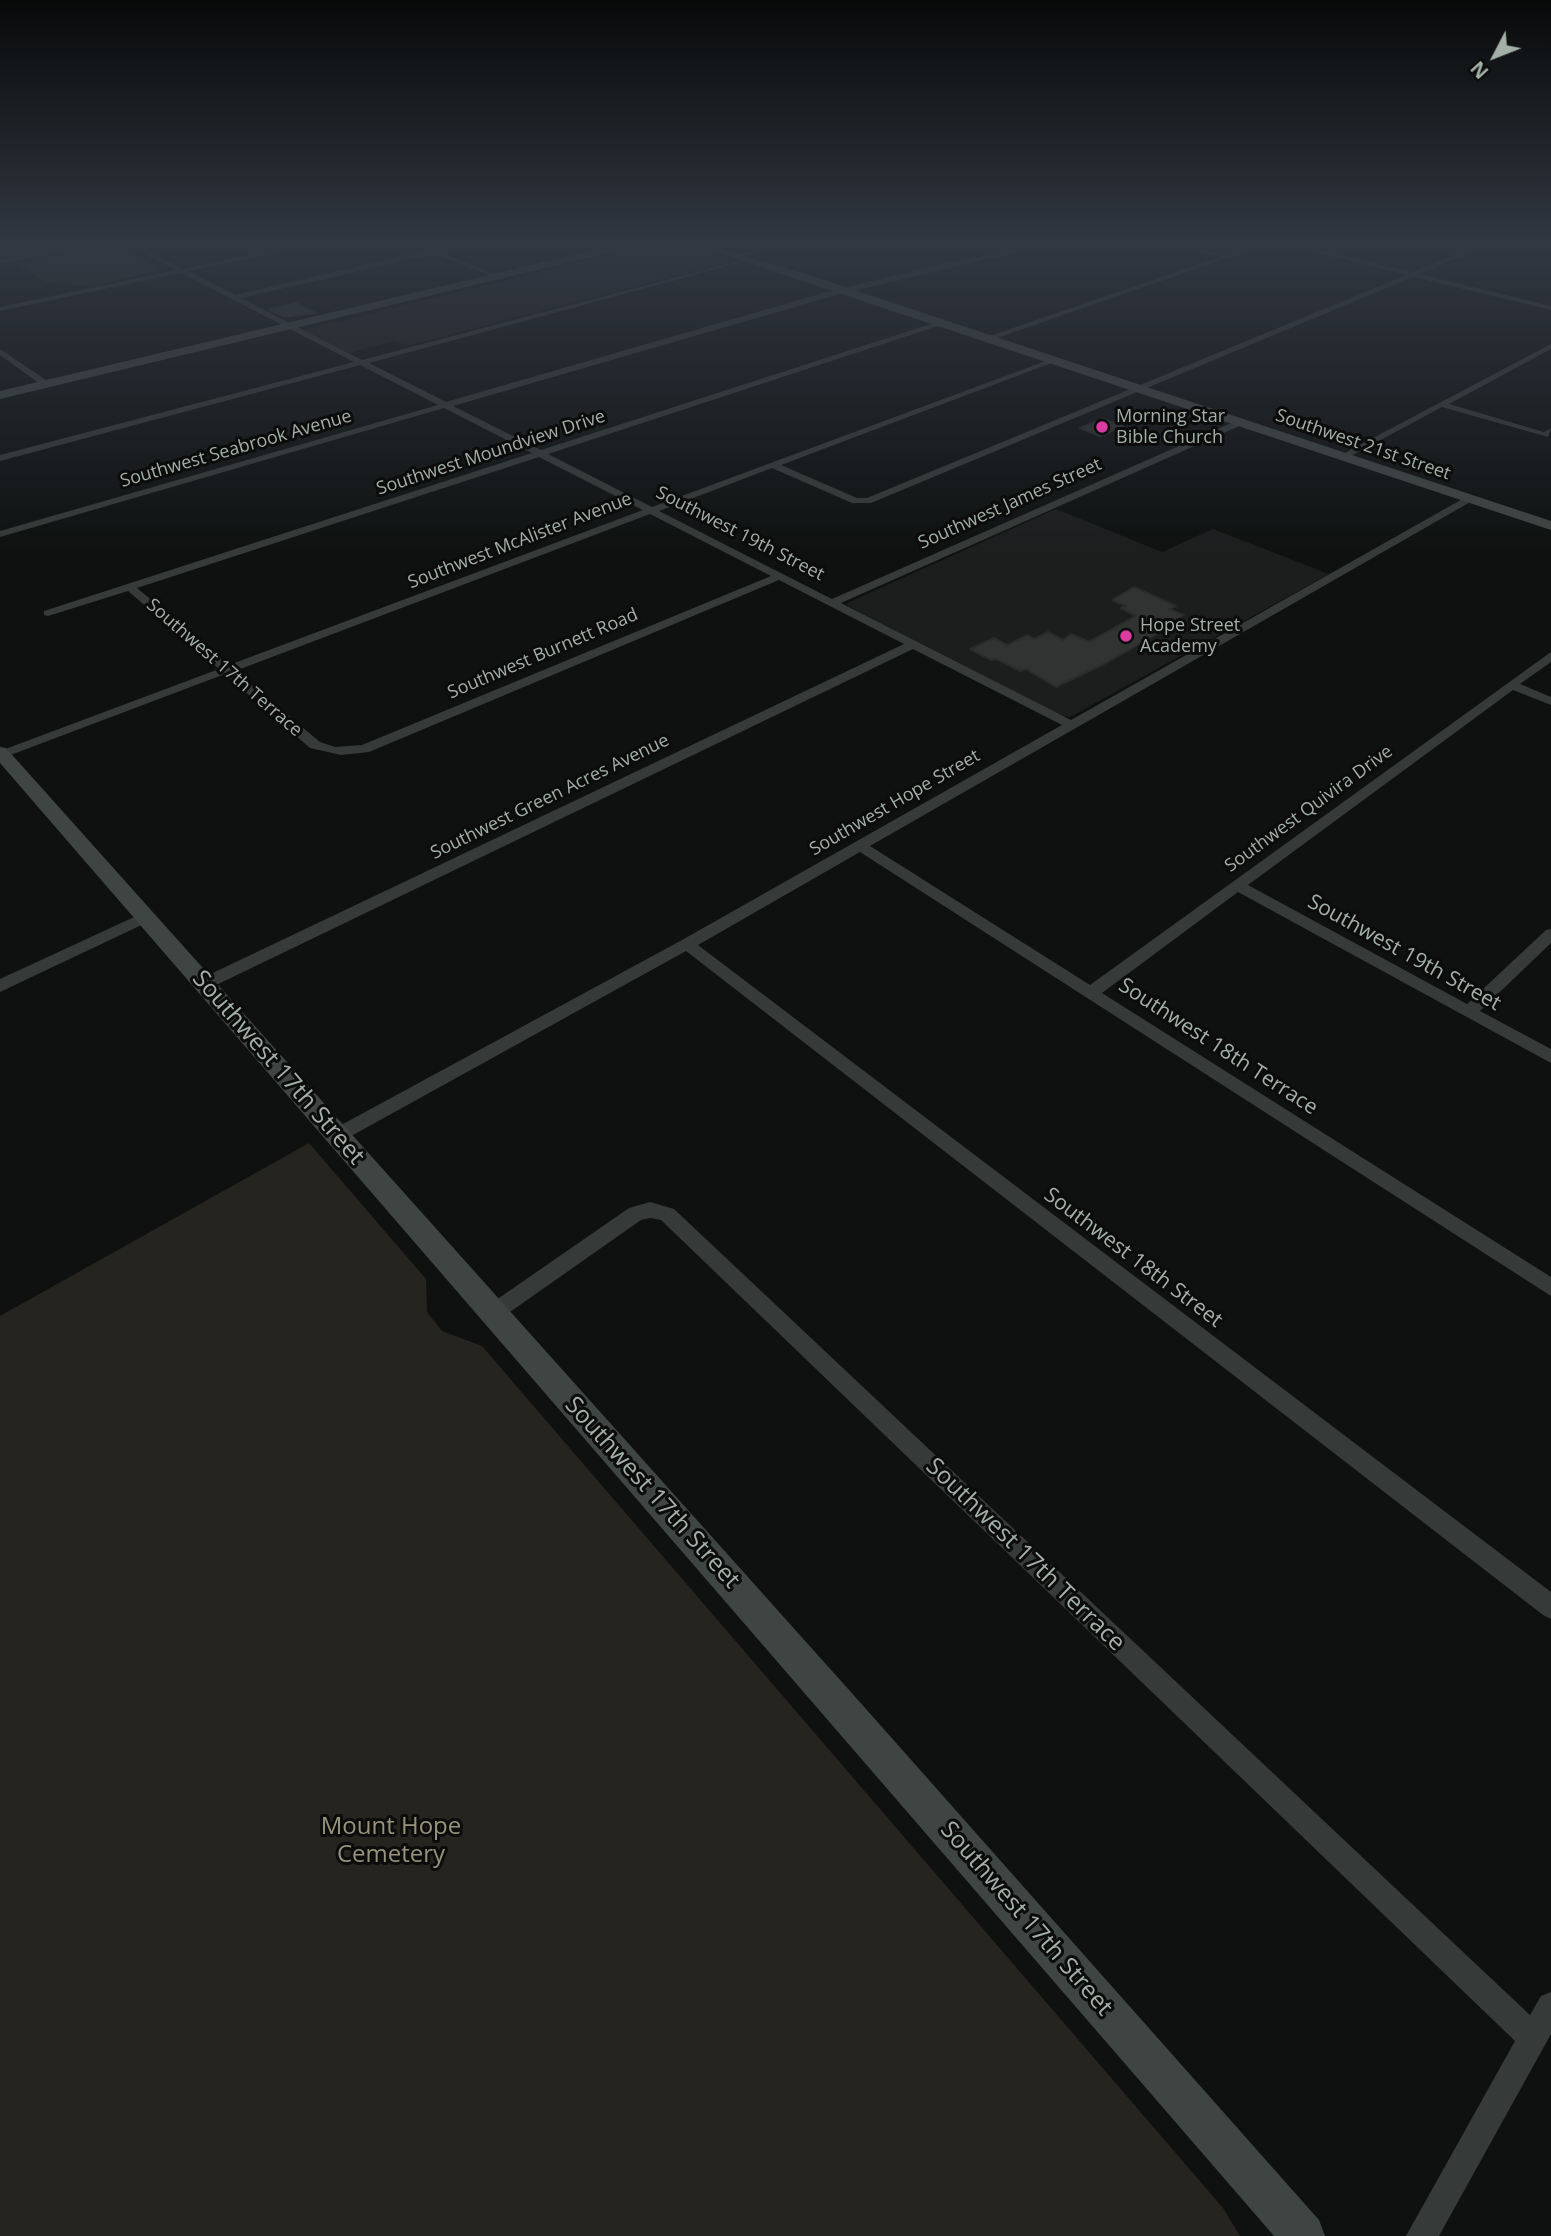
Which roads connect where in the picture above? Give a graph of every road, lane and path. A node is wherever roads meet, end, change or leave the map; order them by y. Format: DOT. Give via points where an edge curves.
graph roads {
  1 [pos="195,348"];
  2 [pos="334,348"];
  3 [pos="412,348"];
  4 [pos="642,348"];
  5 [pos="865,348"];
  6 [pos="1018,348"];
  7 [pos="1235,348"];
  8 [pos="1547,348"];
  9 [pos="0,351"];
  10 [pos="1051,360"];
  11 [pos="362,362"];
  12 [pos="46,384"];
  13 [pos="1140,388"];
  14 [pos="0,395"];
  15 [pos="1440,404"];
  16 [pos="445,405"];
  17 [pos="1241,422"];
  18 [pos="1548,433"];
  19 [pos="540,454"];
  20 [pos="1342,457"];
  21 [pos="0,458"];
  22 [pos="771,464"];
  23 [pos="1469,499"];
  24 [pos="652,510"];
  25 [pos="1551,526"];
  26 [pos="0,534"];
  27 [pos="780,576"];
  28 [pos="130,587"];
  29 [pos="832,603"];
  30 [pos="48,613"];
  31 [pos="914,644"];
  32 [pos="1551,656"];
  33 [pos="227,670"];
  34 [pos="1511,685"];
  35 [pos="1551,701"];
  36 [pos="1071,725"];
  37 [pos="319,747"];
  38 [pos="1,754"];
  39 [pos="860,846"];
  40 [pos="1237,885"];
  41 [pos="145,917"];
  42 [pos="1551,934"];
  43 [pos="687,944"];
  44 [pos="204,984"];
  45 [pos="0,986"];
  46 [pos="1090,993"];
  47 [pos="1468,1012"];
  48 [pos="1551,1057"];
  49 [pos="338,1135"];
  50 [pos="1551,1287"];
  51 [pos="493,1313"];
  52 [pos="1551,1607"];
  53 [pos="1551,2006"];
  54 [pos="1533,2038"];
  55 [pos="1303,2236"];
  56 [pos="1422,2236"];
  1 -- 12 [label="main road"];
  2 -- 11 [label="street, Southwest 19th Street"];
  3 -- 11 [label="street"];
  4 -- 16 [label="street, Southwest Seabrook Avenue"];
  5 -- 19 [label="street, Southwest Moundview Drive"];
  6 -- 10 [label="main road, Southwest 21st Street"];
  7 -- 13 [label="street"];
  8 -- 15 [label="street"];
  9 -- 12 [label="street"];
  10 -- 13 [label="main road, Southwest 21st Street"];
  10 -- 22 [label="street, Southwest McAlister Avenue"];
  11 -- 16 [label="street, Southwest 19th Street"];
  11 -- 21 [label="street"];
  12 -- 14 [label="main road"];
  13 -- 17 [label="main road, Southwest 21st Street"];
  13 -- 22 [label="street" via="870,500 859,502"];
  15 -- 18 [label="street"];
  15 -- 20 [label="street"];
  16 -- 19 [label="street, Southwest 19th Street"];
  16 -- 26 [label="street, Southwest Seabrook Avenue"];
  17 -- 20 [label="main road, Southwest 21st Street"];
  17 -- 29 [label="street, Southwest James Street"];
  19 -- 24 [label="street, Southwest 19th Street"];
  19 -- 28 [label="street, Southwest Moundview Drive"];
  20 -- 23 [label="main road, Southwest 21st Street"];
  22 -- 24 [label="street, Southwest McAlister Avenue"];
  23 -- 25 [label="main road, Southwest 21st Street"];
  23 -- 36 [label="street, Southwest Hope Street"];
  24 -- 27 [label="street, Southwest 19th Street"];
  24 -- 33 [label="street, Southwest McAlister Avenue"];
  27 -- 29 [label="street, Southwest 19th Street"];
  27 -- 37 [label="street, Southwest Burnett Road" via="369,748"];
  28 -- 30 [label="street, Southwest Moundview Drive"];
  28 -- 33 [label="street, Southwest 17th Terrace"];
  29 -- 31 [label="street, Southwest 19th Street"];
  31 -- 36 [label="street, Southwest 19th Street"];
  31 -- 44 [label="street, Southwest Green Acres Avenue"];
  32 -- 34 [label="street, Southwest Quivira Drive"];
  33 -- 37 [label="street, Southwest 17th Terrace"];
  33 -- 38 [label="street, Southwest McAlister Avenue"];
  34 -- 35 [label="street"];
  34 -- 40 [label="street, Southwest Quivira Drive"];
  36 -- 39 [label="street, Southwest Hope Street"];
  38 -- 41 [label="main road, Southwest 17th Street"];
  39 -- 43 [label="street, Southwest Hope Street"];
  39 -- 46 [label="street, Southwest 18th Terrace"];
  40 -- 46 [label="street, Southwest Quivira Drive"];
  40 -- 47 [label="street, Southwest 19th Street"];
  41 -- 44 [label="main road, Southwest 17th Street"];
  41 -- 45 [label="street"];
  42 -- 47 [label="street"];
  43 -- 49 [label="street, Southwest Hope Street"];
  43 -- 52 [label="street, Southwest 18th Street"];
  44 -- 49 [label="main road, Southwest 17th Street"];
  46 -- 50 [label="street, Southwest 18th Terrace"];
  47 -- 48 [label="street, Southwest 19th Street"];
  49 -- 51 [label="main road, Southwest 17th Street"];
  51 -- 54 [label="street, Southwest 17th Terrace" via="636,1213 667,1214"];
  51 -- 55 [label="main road, Southwest 17th Street"];
  53 -- 54 [label="street"];
  54 -- 56 [label="street"];
}
